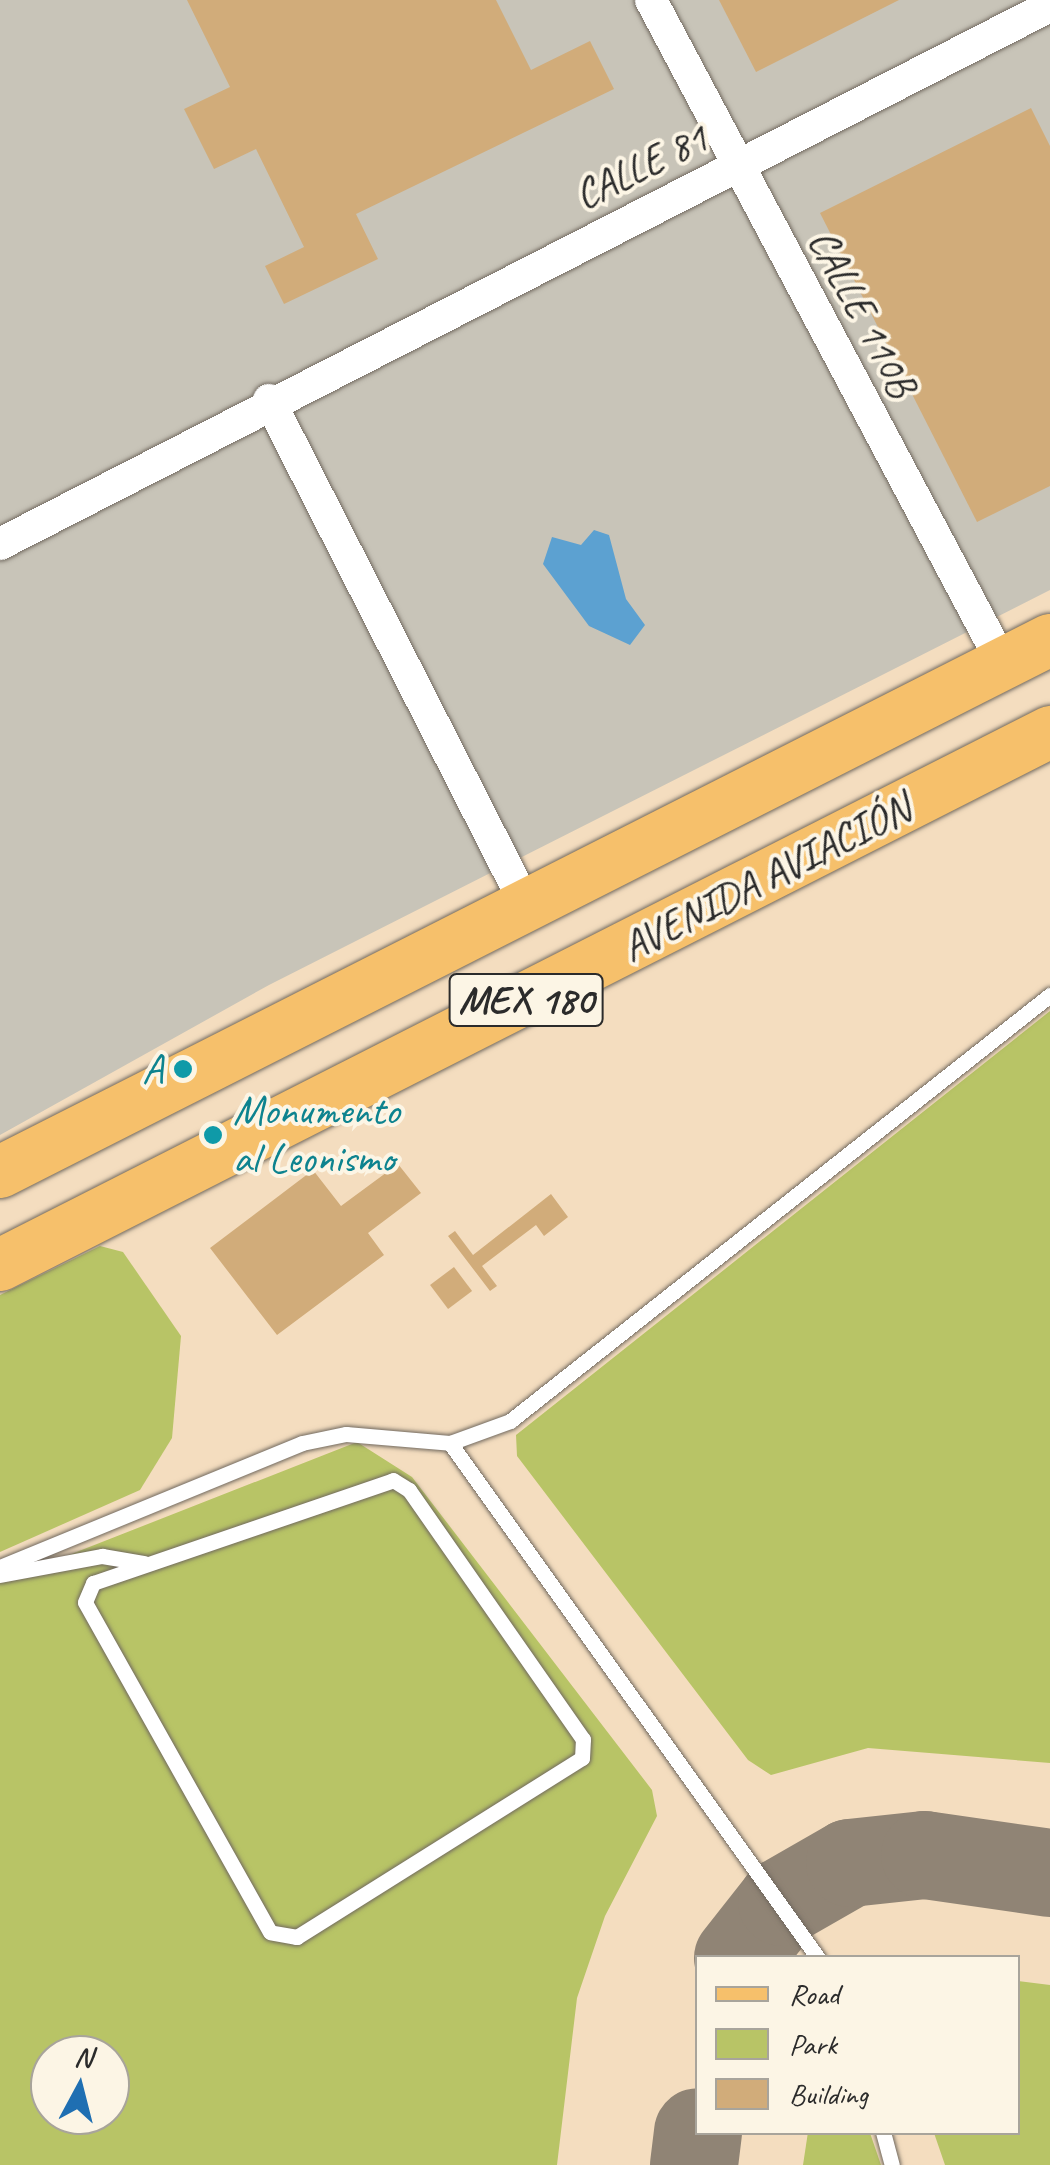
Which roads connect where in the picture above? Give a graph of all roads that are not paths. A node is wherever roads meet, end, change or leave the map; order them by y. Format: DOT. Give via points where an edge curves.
graph roads {
  1 [pos="651,0"];
  2 [pos="1050,6"];
  3 [pos="736,168"];
  4 [pos="269,400"];
  5 [pos="0,544"];
  6 [pos="1050,640"];
  7 [pos="1003,664"];
  8 [pos="1050,732"];
  9 [pos="525,903"];
  10 [pos="1050,995"];
  11 [pos="0,1172"];
  12 [pos="0,1266"];
  13 [pos="450,1443"];
  14 [pos="148,1564"];
  15 [pos="0,1567"];
  16 [pos="0,1576"];
  17 [pos="816,1955"];
  18 [pos="883,2135"];
  19 [pos="892,2165"];
  1 -- 3 [label="street, CALLE 110B"];
  2 -- 3 [label="street, CALLE 81"];
  3 -- 4 [label="street, CALLE 81"];
  3 -- 7 [label="street, CALLE 110B"];
  4 -- 5 [label="street, CALLE 81"];
  4 -- 9 [label="street"];
  6 -- 7 [label="main road, AVENIDA AVIACIÓN / MEX 180"];
  7 -- 9 [label="main road, AVENIDA AVIACIÓN / MEX 180"];
  8 -- 12 [label="main road, AVENIDA AVIACIÓN / MEX 180"];
  9 -- 11 [label="main road, AVENIDA AVIACIÓN / MEX 180"];
  10 -- 13 [label="lane" via="510,1422"];
  13 -- 15 [label="lane" via="346,1434 302,1443"];
  13 -- 17 [label="lane"];
  14 -- 14 [label="lane" via="93,1583 85,1602 270,1932 297,1937 582,1758 572,1723 409,1490 392,1480"];
  14 -- 16 [label="lane" via="102,1556"];
  18 -- 19 [label="lane"];
}
